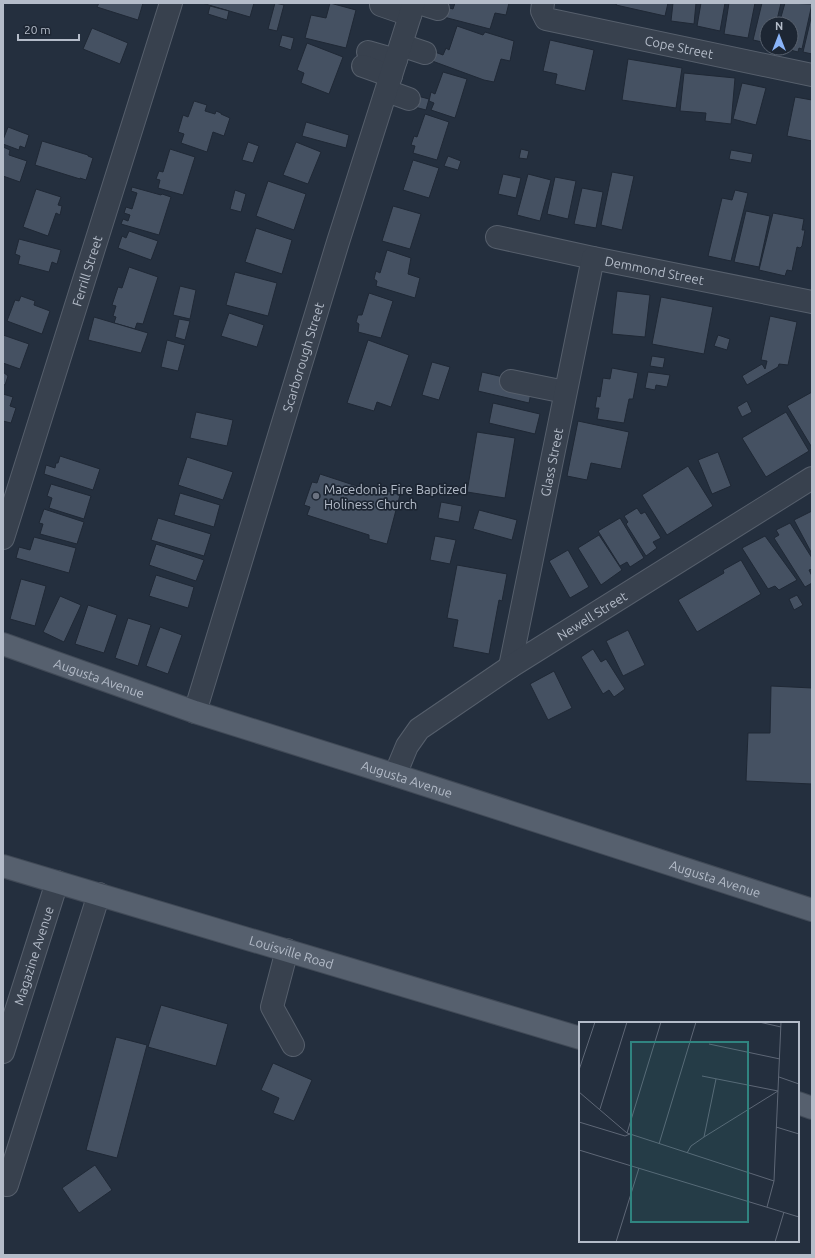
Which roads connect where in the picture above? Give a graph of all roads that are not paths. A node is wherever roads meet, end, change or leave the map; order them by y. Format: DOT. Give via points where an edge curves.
graph roads {
  1 [pos="171,3"];
  2 [pos="381,5"];
  3 [pos="420,8"];
  4 [pos="544,11"];
  5 [pos="425,53"];
  6 [pos="366,59"];
  7 [pos="394,68"];
  8 [pos="812,75"];
  9 [pos="409,98"];
  10 [pos="497,237"];
  11 [pos="592,258"];
  12 [pos="812,302"];
  13 [pos="511,381"];
  14 [pos="565,392"];
  15 [pos="812,478"];
  16 [pos="3,538"];
  17 [pos="3,644"];
  18 [pos="510,667"];
  19 [pos="195,712"];
  20 [pos="396,775"];
  21 [pos="3,866"];
  22 [pos="57,882"];
  23 [pos="99,894"];
  24 [pos="812,910"];
  25 [pos="287,950"];
  26 [pos="579,1038"];
  27 [pos="293,1045"];
  28 [pos="3,1052"];
  29 [pos="799,1104"];
  30 [pos="812,1108"];
  31 [pos="8,1185"];
  1 -- 16 [label="street, Ferrill Street"];
  2 -- 3 [label="street"];
  3 -- 7 [label="street, Scarborough Street"];
  4 -- 8 [label="street, Cope Street"];
  5 -- 7 [label="street"];
  6 -- 7 [label="street"];
  7 -- 9 [label="street"];
  7 -- 19 [label="street, Scarborough Street" via="338,242"];
  10 -- 11 [label="street, Demmond Street"];
  11 -- 12 [label="street, Demmond Street"];
  11 -- 14 [label="street, Glass Street"];
  13 -- 14 [label="street"];
  14 -- 18 [label="street, Glass Street"];
  15 -- 18 [label="street, Newell Street"];
  17 -- 19 [label="main road, Augusta Avenue"];
  18 -- 20 [label="street, Newell Street" via="419,729 407,746"];
  19 -- 20 [label="main road, Augusta Avenue"];
  20 -- 24 [label="main road, Augusta Avenue"];
  21 -- 22 [label="main road, Louisville Road"];
  22 -- 23 [label="main road, Louisville Road"];
  22 -- 28 [label="street, Magazine Avenue"];
  23 -- 25 [label="main road, Louisville Road"];
  23 -- 31 [label="street"];
  25 -- 26 [label="main road, Louisville Road"];
  25 -- 27 [label="street" via="272,1007"];
  29 -- 30 [label="main road"];
}
